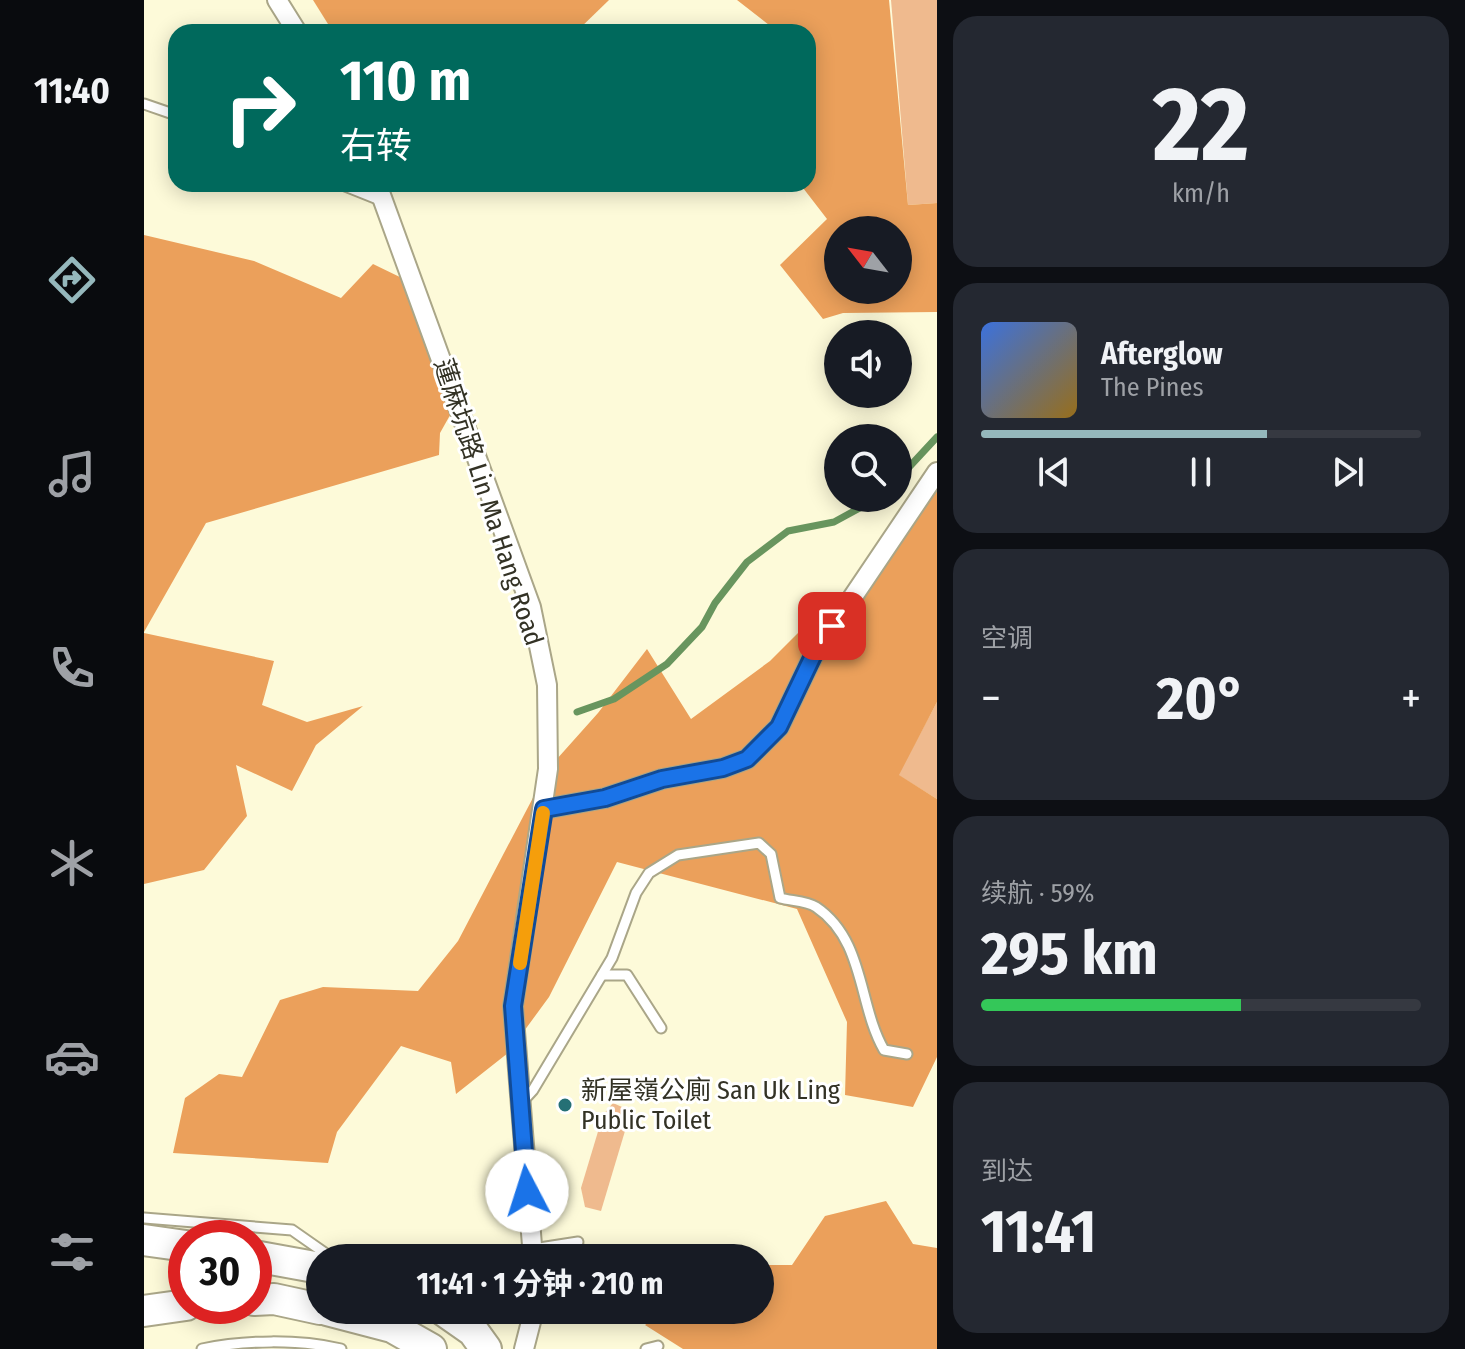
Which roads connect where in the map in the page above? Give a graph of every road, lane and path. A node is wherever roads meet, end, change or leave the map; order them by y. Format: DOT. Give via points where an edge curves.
graph roads {
  1 [pos="277,0"];
  2 [pos="292,24"];
  3 [pos="144,104"];
  4 [pos="168,112"];
  5 [pos="380,193"];
  6 [pos="937,472"];
  7 [pos="544,809"];
  8 [pos="602,975"];
  9 [pos="661,1028"];
  10 [pos="907,1054"];
  11 [pos="519,1104"];
  12 [pos="144,1218"];
  13 [pos="144,1240"];
  14 [pos="578,1242"];
  15 [pos="168,1243"];
  16 [pos="312,1244"];
  17 [pos="532,1244"];
  18 [pos="570,1244"];
  19 [pos="272,1259"];
  20 [pos="306,1265"];
  21 [pos="272,1299"];
  22 [pos="306,1306"];
  23 [pos="168,1308"];
  24 [pos="144,1311"];
  25 [pos="381,1324"];
  26 [pos="463,1324"];
  27 [pos="530,1324"];
  28 [pos="230,1346"];
  29 [pos="658,1346"];
  30 [pos="202,1349"];
  31 [pos="341,1349"];
  32 [pos="431,1349"];
  33 [pos="486,1349"];
  34 [pos="524,1349"];
  35 [pos="646,1349"];
  1 -- 2 [label="street"];
  3 -- 4 [label="lane"];
  5 -- 7 [label="street, 蓮麻坑路 Lin Ma Hang Road" via="531,607 547,685"];
  6 -- 7 [label="street" via="813,656 767,742 747,759 723,768"];
  7 -- 11 [label="street, 蓮麻坑路 Lin Ma Hang Road" via="513,1006"];
  8 -- 9 [label="lane" via="627,975"];
  8 -- 10 [label="lane" via="649,873 678,855 759,843 771,854 780,898 813,905 842,936 857,963 874,1033 884,1050"];
  8 -- 11 [label="lane" via="533,1090"];
  11 -- 17 [label="street, 蓮麻坑路 Lin Ma Hang Road"];
  12 -- 16 [label="lane" via="292,1230"];
  13 -- 15 [label="main road"];
  14 -- 18 [label="lane"];
  19 -- 20 [label="main road"];
  21 -- 22 [label="main road"];
  23 -- 24 [label="main road"];
  25 -- 32 [label="main road"];
  26 -- 33 [label="main road"];
  27 -- 34 [label="street"];
  28 -- 30 [label="lane"];
  28 -- 31 [label="lane" via="320,1344"];
  29 -- 35 [label="lane"];
}
